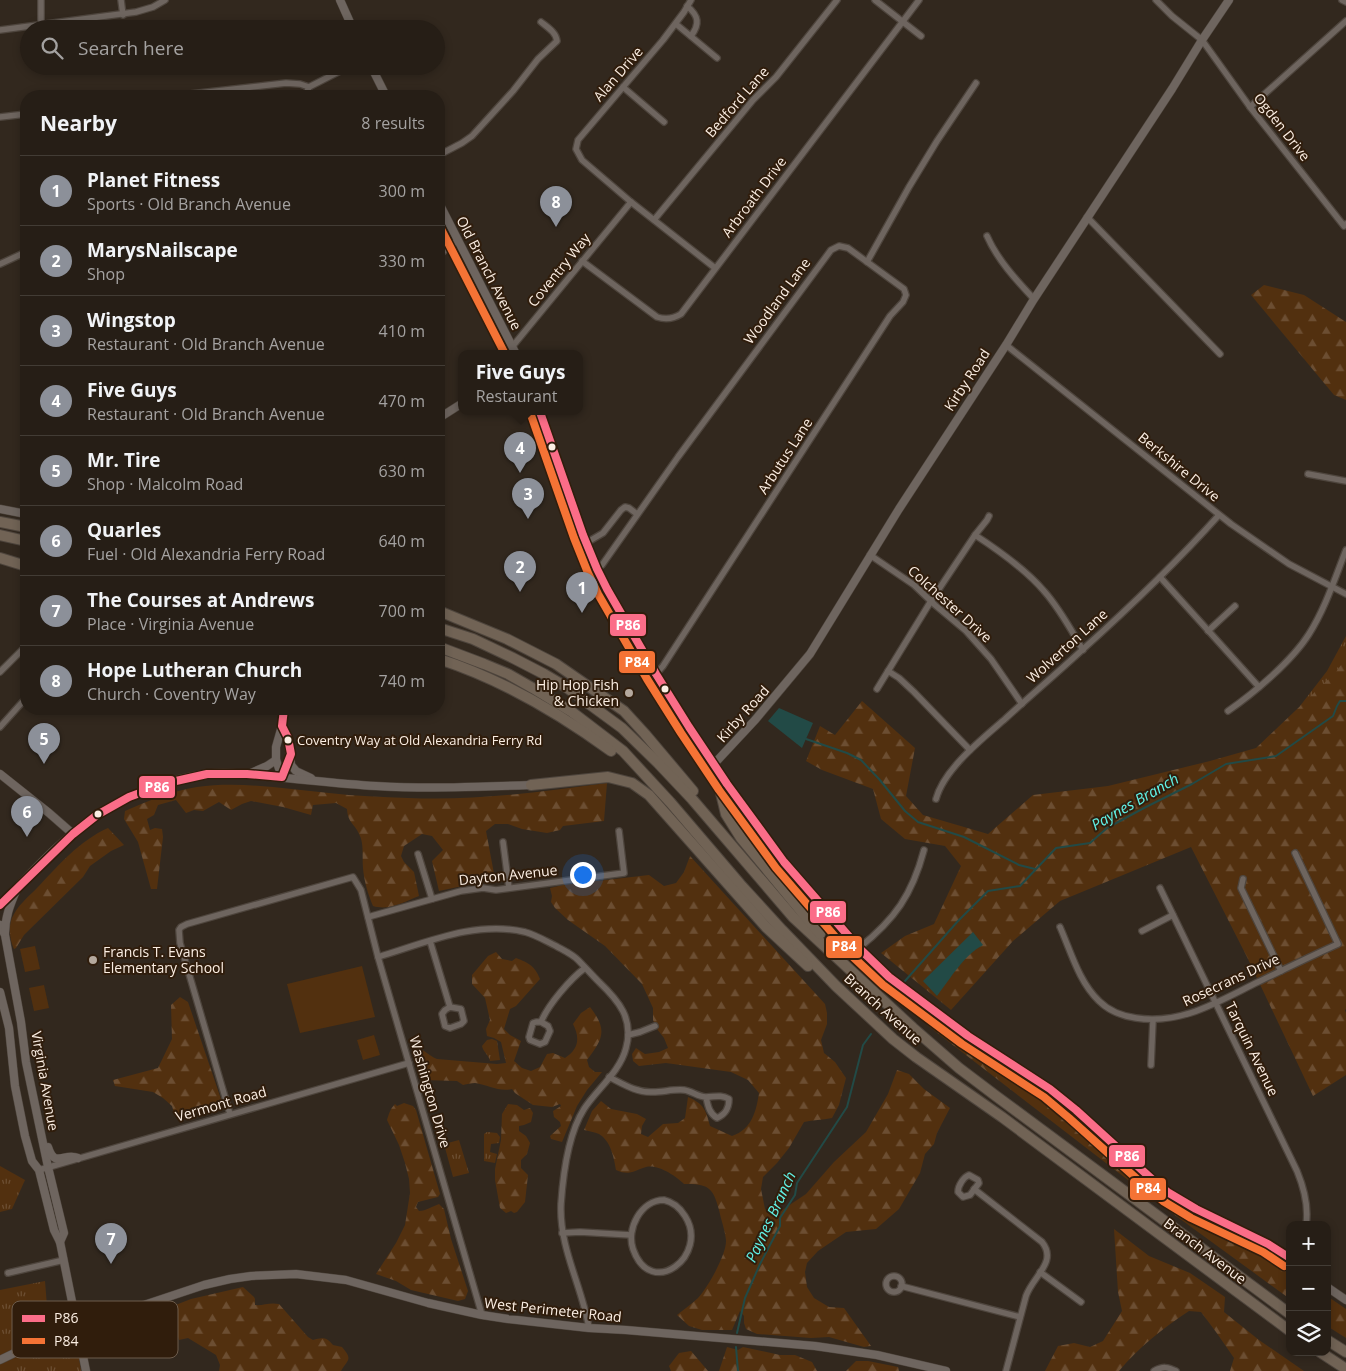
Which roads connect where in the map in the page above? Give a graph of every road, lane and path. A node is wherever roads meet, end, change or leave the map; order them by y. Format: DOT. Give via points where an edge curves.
graph roads {
  1 [pos="41,0"];
  2 [pos="121,0"];
  3 [pos="165,0"];
  4 [pos="340,0"];
  5 [pos="691,0"];
  6 [pos="837,0"];
  7 [pos="875,0"];
  8 [pos="919,0"];
  9 [pos="1156,0"];
  10 [pos="1229,0"];
  11 [pos="1342,0"];
  12 [pos="1346,2"];
  13 [pos="687,6"];
  14 [pos="122,15"];
  15 [pos="41,20"];
  16 [pos="82,20"];
  17 [pos="350,20"];
  18 [pos="903,21"];
  19 [pos="1346,21"];
  20 [pos="541,22"];
  21 [pos="676,24"];
  22 [pos="20,28"];
  23 [pos="0,30"];
  24 [pos="691,36"];
  25 [pos="921,36"];
  26 [pos="1202,40"];
  27 [pos="717,58"];
  28 [pos="333,75"];
  29 [pos="376,75"];
  30 [pos="976,84"];
  31 [pos="310,87"];
  32 [pos="622,87"];
  33 [pos="225,90"];
  34 [pos="308,90"];
  35 [pos="383,90"];
  36 [pos="1250,107"];
  37 [pos="20,115"];
  38 [pos="0,117"];
  39 [pos="664,122"];
  40 [pos="445,152"];
  41 [pos="631,202"];
  42 [pos="445,215"];
  43 [pos="1087,217"];
  44 [pos="654,220"];
  45 [pos="1346,224"];
  46 [pos="987,236"];
  47 [pos="458,240"];
  48 [pos="445,250"];
  49 [pos="20,255"];
  50 [pos="582,261"];
  51 [pos="867,262"];
  52 [pos="0,264"];
  53 [pos="715,268"];
  54 [pos="1034,299"];
  55 [pos="1006,345"];
  56 [pos="514,350"];
  57 [pos="1220,354"];
  58 [pos="458,406"];
  59 [pos="445,414"];
  60 [pos="541,415"];
  61 [pos="1308,474"];
  62 [pos="1346,481"];
  63 [pos="0,508"];
  64 [pos="20,513"];
  65 [pos="637,514"];
  66 [pos="1219,515"];
  67 [pos="989,516"];
  68 [pos="0,522"];
  69 [pos="20,526"];
  70 [pos="0,535"];
  71 [pos="975,535"];
  72 [pos="20,540"];
  73 [pos="586,544"];
  74 [pos="1346,550"];
  75 [pos="0,553"];
  76 [pos="870,555"];
  77 [pos="0,558"];
  78 [pos="20,558"];
  79 [pos="20,564"];
  80 [pos="597,570"];
  81 [pos="1160,577"];
  82 [pos="1332,587"];
  83 [pos="1346,594"];
  84 [pos="932,601"];
  85 [pos="1235,606"];
  86 [pos="445,614"];
  87 [pos="445,630"];
  88 [pos="1208,631"];
  89 [pos="445,649"];
  90 [pos="1083,650"];
  91 [pos="20,652"];
  92 [pos="445,661"];
  93 [pos="888,670"];
  94 [pos="0,672"];
  95 [pos="656,674"];
  96 [pos="1259,687"];
  97 [pos="877,690"];
  98 [pos="20,704"];
  99 [pos="1022,704"];
  100 [pos="1228,711"];
  101 [pos="283,715"];
  102 [pos="0,726"];
  103 [pos="282,726"];
  104 [pos="970,750"];
  105 [pos="290,754"];
  106 [pos="276,760"];
  107 [pos="714,764"];
  108 [pos="0,774"];
  109 [pos="247,774"];
  110 [pos="282,778"];
  111 [pos="650,779"];
  112 [pos="314,780"];
  113 [pos="531,785"];
  114 [pos="936,798"];
  115 [pos="618,831"];
  116 [pos="73,834"];
  117 [pos="726,839"];
  118 [pos="503,842"];
  119 [pos="924,850"];
  120 [pos="1295,853"];
  121 [pos="418,854"];
  122 [pos="1243,879"];
  123 [pos="17,887"];
  124 [pos="509,888"];
  125 [pos="1160,888"];
  126 [pos="432,899"];
  127 [pos="0,905"];
  128 [pos="1173,916"];
  129 [pos="368,917"];
  130 [pos="0,925"];
  131 [pos="1060,927"];
  132 [pos="1142,931"];
  133 [pos="5,935"];
  134 [pos="430,941"];
  135 [pos="859,948"];
  136 [pos="378,957"];
  137 [pos="585,968"];
  138 [pos="852,970"];
  139 [pos="1281,971"];
  140 [pos="0,992"];
  141 [pos="1216,1002"];
  142 [pos="450,1006"];
  143 [pos="1153,1020"];
  144 [pos="873,1021"];
  145 [pos="541,1022"];
  146 [pos="654,1026"];
  147 [pos="628,1035"];
  148 [pos="409,1063"];
  149 [pos="1151,1064"];
  150 [pos="609,1078"];
  151 [pos="706,1097"];
  152 [pos="230,1114"];
  153 [pos="42,1139"];
  154 [pos="78,1158"];
  155 [pos="44,1168"];
  156 [pos="974,1189"];
  157 [pos="1306,1221"];
  158 [pos="562,1233"];
  159 [pos="631,1236"];
  160 [pos="1286,1255"];
  161 [pos="64,1260"];
  162 [pos="1040,1272"];
  163 [pos="8,1273"];
  164 [pos="901,1286"];
  165 [pos="1331,1289"];
  166 [pos="1346,1300"];
  167 [pos="71,1301"];
  168 [pos="154,1301"];
  169 [pos="1081,1302"];
  170 [pos="1286,1311"];
  171 [pos="482,1315"];
  172 [pos="1020,1316"];
  173 [pos="589,1328"];
  174 [pos="1286,1328"];
  175 [pos="1331,1343"];
  176 [pos="1346,1352"];
  177 [pos="12,1354"];
  178 [pos="1326,1356"];
  179 [pos="83,1358"];
  180 [pos="0,1360"];
  181 [pos="1346,1369"];
  182 [pos="86,1371"];
  183 [pos="946,1371"];
  184 [pos="1006,1371"];
  185 [pos="1154,1371"];
  186 [pos="1176,1371"];
  1 -- 15 [label="street"];
  2 -- 14 [label="street"];
  3 -- 14 [label="street" via="147,10"];
  4 -- 17 [label="main road"];
  5 -- 13 [label="street, Alan Drive"];
  6 -- 44 [label="street, Bedford Lane"];
  7 -- 18 [label="street"];
  8 -- 18 [label="street, Arbroath Drive"];
  9 -- 26 [label="street, Ogden Drive"];
  10 -- 26 [label="main road, Kirby Road"];
  11 -- 12 [label="street"];
  13 -- 21 [label="street, Alan Drive"];
  13 -- 24 [label="street" via="697,19"];
  14 -- 16 [label="street"];
  18 -- 25 [label="street"];
  18 -- 53 [label="street, Arbroath Drive"];
  19 -- 36 [label="street"];
  20 -- 40 [label="street" via="557,41 472,136"];
  21 -- 24 [label="street"];
  21 -- 32 [label="street, Alan Drive"];
  22 -- 23 [label="street"];
  24 -- 27 [label="street"];
  26 -- 36 [label="street, Ogden Drive"];
  26 -- 43 [label="main road, Kirby Road"];
  28 -- 31 [label="street"];
  29 -- 35 [label="main road"];
  30 -- 51 [label="street" via="937,141"];
  31 -- 33 [label="street" via="286,83"];
  31 -- 34 [label="street"];
  32 -- 39 [label="street"];
  32 -- 41 [label="street, Alan Drive" via="577,143 576,149 587,164"];
  36 -- 45 [label="street, Ogden Drive" via="1344,226"];
  37 -- 38 [label="street"];
  41 -- 44 [label="street"];
  41 -- 50 [label="street, Coventry Way"];
  42 -- 47 [label="main road, Old Branch Avenue"];
  43 -- 54 [label="main road, Kirby Road"];
  43 -- 57 [label="street"];
  44 -- 53 [label="street"];
  46 -- 54 [label="street" via="1000,258"];
  47 -- 48 [label="street"];
  47 -- 56 [label="main road, Old Branch Avenue"];
  49 -- 52 [label="street"];
  50 -- 53 [label="street, Arbroath Drive" via="663,319 681,314"];
  50 -- 56 [label="street, Coventry Way"];
  51 -- 65 [label="street, Woodland Lane" via="842,246 835,247 826,255"];
  51 -- 95 [label="street, Arbutus Lane" via="904,289 903,302 872,343"];
  54 -- 55 [label="main road, Kirby Road"];
  55 -- 66 [label="street, Berkshire Drive"];
  55 -- 76 [label="main road, Kirby Road"];
  58 -- 59 [label="main road"];
  60 -- 73 [label="main road"];
  61 -- 62 [label="street"];
  63 -- 64 [label="main road"];
  65 -- 73 [label="street" via="625,507 604,533"];
  65 -- 80 [label="street, Woodland Lane"];
  66 -- 81 [label="street, Wolverton Lane"];
  66 -- 82 [label="street, Berkshire Drive" via="1289,564"];
  67 -- 71 [label="street"];
  68 -- 69 [label="highway"];
  70 -- 72 [label="highway"];
  71 -- 84 [label="street"];
  71 -- 90 [label="street" via="1038,585"];
  73 -- 80 [label="main road"];
  74 -- 82 [label="street"];
  75 -- 78 [label="highway"];
  76 -- 84 [label="street, Colchester Drive"];
  76 -- 107 [label="main road, Kirby Road" via="809,655 756,720"];
  77 -- 79 [label="highway"];
  80 -- 95 [label="main road"];
  81 -- 88 [label="street"];
  81 -- 90 [label="street, Wolverton Lane"];
  82 -- 83 [label="street, Berkshire Drive"];
  82 -- 96 [label="street" via="1308,636"];
  84 -- 93 [label="street"];
  84 -- 99 [label="street, Colchester Drive" via="981,647"];
  85 -- 88 [label="street"];
  86 -- 117 [label="highway" via="507,639 556,664 624,712 689,786"];
  87 -- 117 [label="highway, Branch Avenue" via="513,658 593,706 647,752"];
  88 -- 96 [label="street"];
  89 -- 111 [label="highway, Branch Avenue" via="508,674 572,712 623,751"];
  90 -- 99 [label="street, Wolverton Lane"];
  91 -- 94 [label="street"];
  92 -- 111 [label="highway" via="497,682 545,708"];
  93 -- 97 [label="street"];
  93 -- 104 [label="street"];
  95 -- 107 [label="main road"];
  96 -- 100 [label="street"];
  98 -- 102 [label="street"];
  99 -- 104 [label="street, Wolverton Lane"];
  101 -- 103 [label="main road"];
  103 -- 105 [label="main road"];
  103 -- 106 [label="main road"];
  104 -- 114 [label="street, Wolverton Lane" via="941,785"];
  105 -- 110 [label="main road"];
  105 -- 112 [label="main road" via="296,771"];
  106 -- 109 [label="main road"];
  106 -- 110 [label="main road"];
  107 -- 135 [label="main road" via="784,862"];
  107 -- 138 [label="highway" via="726,814 742,838"];
  108 -- 116 [label="main road"];
  109 -- 110 [label="main road"];
  109 -- 116 [label="main road" via="208,774 154,787 108,808"];
  110 -- 112 [label="main road"];
  111 -- 144 [label="highway, Branch Avenue" via="782,930"];
  112 -- 113 [label="main road" via="379,786"];
  113 -- 144 [label="highway" via="608,777 632,783 650,795 766,927 835,992"];
  115 -- 124 [label="street, Dayton Avenue" via="624,873"];
  116 -- 123 [label="main road"];
  117 -- 138 [label="highway, Branch Avenue" via="793,917"];
  118 -- 124 [label="street"];
  119 -- 135 [label="street" via="916,876 900,906 879,932"];
  120 -- 139 [label="street, Rosecrans Drive" via="1338,944"];
  121 -- 126 [label="street"];
  122 -- 139 [label="street" via="1241,888"];
  123 -- 127 [label="main road"];
  123 -- 133 [label="main road" via="6,919"];
  124 -- 126 [label="street, Dayton Avenue" via="461,891"];
  125 -- 128 [label="street, Tarquin Avenue"];
  126 -- 129 [label="street, Dayton Avenue"];
  128 -- 132 [label="street"];
  128 -- 141 [label="street, Tarquin Avenue"];
  129 -- 136 [label="street, Washington Drive"];
  129 -- 152 [label="street, Washington Drive" via="353,877 186,924 180,929 180,943"];
  130 -- 133 [label="main road, Virginia Avenue"];
  131 -- 143 [label="street, Rosecrans Drive" via="1080,974 1099,1001 1120,1014"];
  133 -- 153 [label="main road, Virginia Avenue"];
  134 -- 136 [label="street"];
  134 -- 137 [label="street" via="476,930 519,931 559,948"];
  134 -- 142 [label="street"];
  135 -- 160 [label="main road" via="888,977 931,1009 1050,1089 1164,1190"];
  136 -- 148 [label="street, Washington Drive"];
  137 -- 145 [label="street" via="559,994"];
  137 -- 147 [label="street" via="619,1004 627,1020"];
  138 -- 170 [label="highway, Branch Avenue" via="959,1068"];
  139 -- 141 [label="street, Rosecrans Drive"];
  140 -- 155 [label="main road, Virginia Avenue" via="9,1028 15,1086 25,1136 32,1161"];
  141 -- 143 [label="street, Rosecrans Drive" via="1181,1016"];
  141 -- 157 [label="street, Tarquin Avenue" via="1297,1171 1306,1200"];
  143 -- 149 [label="street"];
  144 -- 174 [label="highway, Branch Avenue" via="916,1057 1002,1116"];
  146 -- 147 [label="street"];
  147 -- 150 [label="street" via="624,1054"];
  148 -- 152 [label="street, Vermont Road"];
  148 -- 171 [label="street, Washington Drive"];
  150 -- 151 [label="street" via="644,1092 688,1090"];
  150 -- 158 [label="street" via="584,1109 574,1131 562,1195"];
  151 -- 151 [label="street" via="712,1115 718,1118 723,1115 729,1098"];
  152 -- 154 [label="street, Vermont Road"];
  153 -- 154 [label="main road" via="53,1157"];
  153 -- 155 [label="main road, Virginia Avenue"];
  154 -- 155 [label="street, Vermont Road"];
  155 -- 161 [label="main road, Virginia Avenue" via="54,1230"];
  156 -- 162 [label="street" via="1042,1242 1049,1255"];
  158 -- 159 [label="street"];
  158 -- 173 [label="street"];
  159 -- 159 [label="street" via="644,1208 664,1200 676,1206 685,1217 690,1242 683,1260 674,1268 659,1273 644,1266 637,1258"];
  161 -- 163 [label="street"];
  161 -- 167 [label="main road, Virginia Avenue"];
  162 -- 169 [label="street"];
  162 -- 172 [label="street" via="1028,1290"];
  164 -- 172 [label="street"];
  165 -- 166 [label="main road"];
  168 -- 171 [label="main road, West Perimeter Road" via="216,1282 261,1275 305,1274 346,1280"];
  171 -- 173 [label="main road, West Perimeter Road"];
  172 -- 184 [label="street"];
  173 -- 183 [label="main road, West Perimeter Road" via="815,1346 877,1355"];
  175 -- 176 [label="highway"];
  177 -- 180 [label="main road, West Perimeter Road"];
  178 -- 181 [label="highway"];
  179 -- 182 [label="main road, Virginia Avenue"];
  185 -- 186 [label="street" via="1164,1367"];
}
